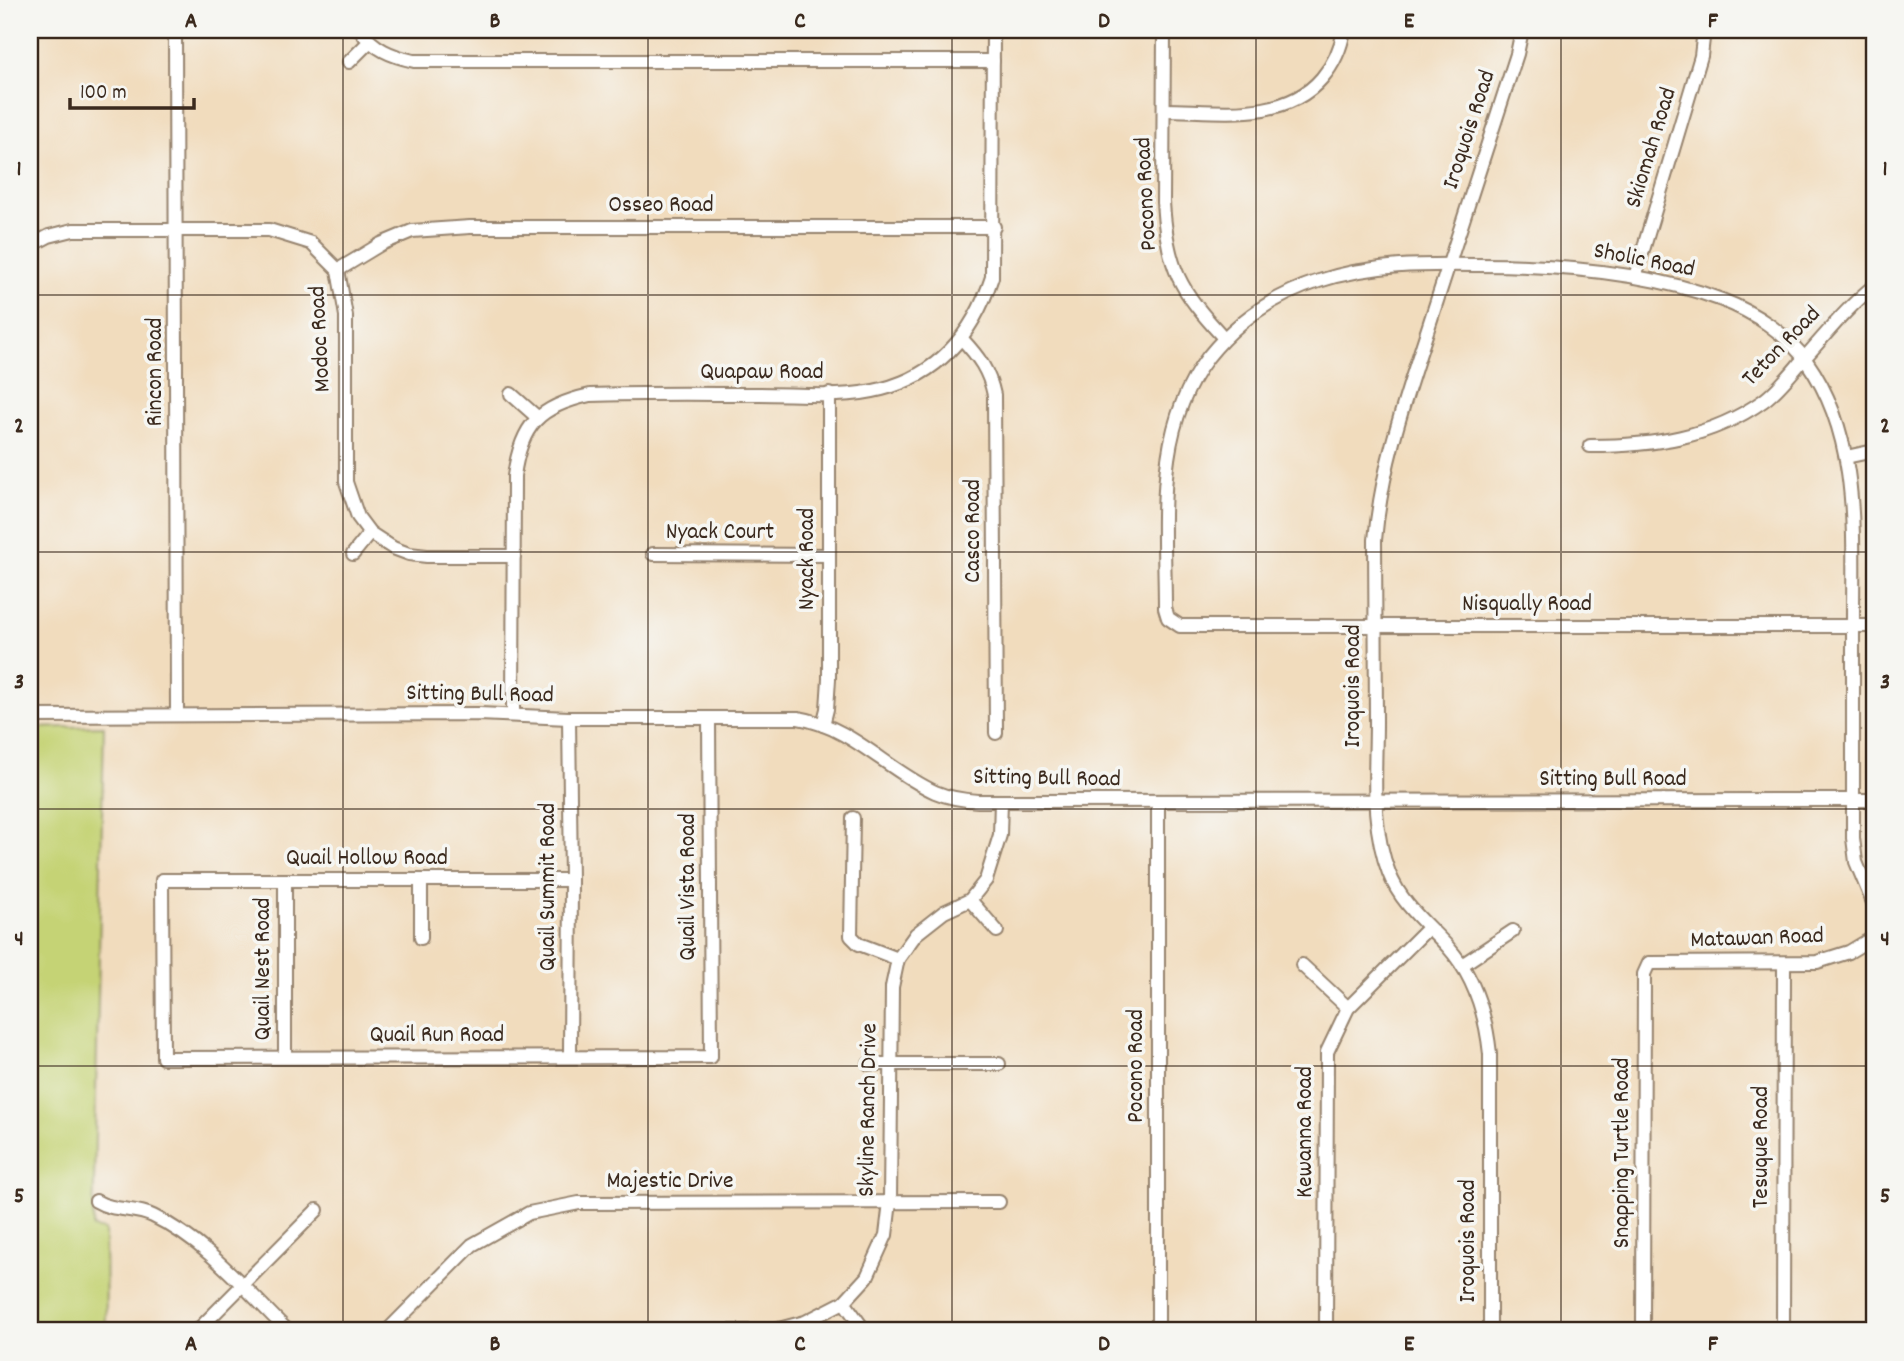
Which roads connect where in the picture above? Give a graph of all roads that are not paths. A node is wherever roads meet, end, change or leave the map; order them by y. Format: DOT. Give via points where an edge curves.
graph roads {
  1 [pos="175,30"];
  2 [pos="360,30"];
  3 [pos="993,30"];
  4 [pos="1164,30"];
  5 [pos="1343,30"];
  6 [pos="1522,30"];
  7 [pos="1704,30"];
  8 [pos="369,41"];
  9 [pos="993,61"];
  10 [pos="349,62"];
  11 [pos="1164,110"];
  12 [pos="993,227"];
  13 [pos="176,229"];
  14 [pos="30,246"];
  15 [pos="1449,265"];
  16 [pos="338,270"];
  17 [pos="1635,277"];
  18 [pos="1874,286"];
  19 [pos="1224,338"];
  20 [pos="962,339"];
  21 [pos="1804,359"];
  22 [pos="511,394"];
  23 [pos="829,394"];
  24 [pos="537,417"];
  25 [pos="1590,446"];
  26 [pos="1874,451"];
  27 [pos="1846,457"];
  28 [pos="370,533"];
  29 [pos="353,554"];
  30 [pos="653,554"];
  31 [pos="829,555"];
  32 [pos="513,556"];
  33 [pos="1180,626"];
  34 [pos="1375,626"];
  35 [pos="1853,626"];
  36 [pos="1874,626"];
  37 [pos="177,714"];
  38 [pos="513,714"];
  39 [pos="30,716"];
  40 [pos="569,718"];
  41 [pos="709,718"];
  42 [pos="823,725"];
  43 [pos="996,733"];
  44 [pos="1853,800"];
  45 [pos="1874,800"];
  46 [pos="1001,801"];
  47 [pos="1158,801"];
  48 [pos="1375,802"];
  49 [pos="853,818"];
  50 [pos="422,880"];
  51 [pos="571,880"];
  52 [pos="285,881"];
  53 [pos="970,900"];
  54 [pos="1874,905"];
  55 [pos="1428,928"];
  56 [pos="997,931"];
  57 [pos="1513,931"];
  58 [pos="1874,937"];
  59 [pos="421,938"];
  60 [pos="898,958"];
  61 [pos="1784,963"];
  62 [pos="1302,965"];
  63 [pos="1462,965"];
  64 [pos="1644,974"];
  65 [pos="1349,1008"];
  66 [pos="570,1056"];
  67 [pos="285,1057"];
  68 [pos="711,1057"];
  69 [pos="163,1058"];
  70 [pos="869,1064"];
  71 [pos="891,1064"];
  72 [pos="999,1064"];
  73 [pos="96,1201"];
  74 [pos="890,1202"];
  75 [pos="999,1202"];
  76 [pos="317,1210"];
  77 [pos="242,1285"];
  78 [pos="844,1302"];
  79 [pos="197,1331"];
  80 [pos="288,1331"];
  81 [pos="387,1331"];
  82 [pos="702,1331"];
  83 [pos="746,1331"];
  84 [pos="870,1331"];
  85 [pos="1158,1331"];
  86 [pos="1326,1331"];
  87 [pos="1490,1331"];
  88 [pos="1643,1331"];
  89 [pos="1783,1331"];
  1 -- 13 [label="street, Rincon Road"];
  2 -- 8 [label="street"];
  3 -- 9 [label="street, Quapaw Road"];
  4 -- 11 [label="street, Pocono Road"];
  5 -- 11 [label="street" via="1337,56 1327,72 1315,86 1287,103 1245,110"];
  6 -- 15 [label="street, Iroquois Road"];
  7 -- 17 [label="street, Skiomah Road" via="1701,57"];
  8 -- 9 [label="street" via="395,57 439,62"];
  8 -- 10 [label="street"];
  9 -- 12 [label="street, Quapaw Road"];
  11 -- 19 [label="street, Pocono Road" via="1163,202 1171,260 1195,307"];
  12 -- 16 [label="street, Osseo Road" via="470,227 412,231"];
  12 -- 20 [label="street, Quapaw Road" via="992,277"];
  13 -- 14 [label="street, Modoc Road" via="74,230"];
  13 -- 16 [label="street, Modoc Road" via="269,230 311,243"];
  13 -- 37 [label="street, Rincon Road"];
  15 -- 17 [label="street, Sholic Road" via="1557,267"];
  15 -- 19 [label="street, Sholic Road" via="1381,267 1316,282 1269,303"];
  15 -- 34 [label="street, Iroquois Road" via="1382,485 1375,540"];
  16 -- 28 [label="street, Modoc Road" via="346,316 346,482 358,517"];
  17 -- 21 [label="street, Sholic Road" via="1721,299 1745,310 1769,325"];
  18 -- 21 [label="street, Teton Road"];
  19 -- 33 [label="street, Sholic Road" via="1182,399 1168,447 1165,608 1168,618"];
  20 -- 23 [label="street, Quapaw Road" via="946,356 904,382 881,390"];
  20 -- 43 [label="street, Casco Road" via="980,357 994,396"];
  21 -- 25 [label="street, Teton Road" via="1764,401 1705,432 1634,446"];
  21 -- 27 [label="street, Sholic Road" via="1826,396"];
  22 -- 24 [label="street"];
  23 -- 24 [label="street, Quapaw Road" via="590,395 554,405"];
  23 -- 31 [label="street, Nyack Road"];
  24 -- 32 [label="street" via="525,433 516,459"];
  26 -- 27 [label="street"];
  27 -- 35 [label="street, Sholic Road" via="1852,506"];
  28 -- 29 [label="street"];
  28 -- 32 [label="street" via="409,554"];
  30 -- 31 [label="street, Nyack Court"];
  31 -- 42 [label="street, Nyack Road" via="829,679"];
  32 -- 38 [label="street"];
  33 -- 34 [label="street, Nisqually Road"];
  34 -- 35 [label="street, Nisqually Road"];
  34 -- 48 [label="street, Iroquois Road"];
  35 -- 36 [label="street, Nisqually Road"];
  35 -- 44 [label="street, Sholic Road"];
  37 -- 38 [label="street, Sitting Bull Road"];
  37 -- 39 [label="street, Sitting Bull Road"];
  38 -- 40 [label="street, Sitting Bull Road"];
  40 -- 41 [label="street, Sitting Bull Road"];
  40 -- 51 [label="street, Quail Summit Road"];
  41 -- 42 [label="street, Sitting Bull Road" via="783,717"];
  41 -- 68 [label="street, Quail Vista Road"];
  42 -- 46 [label="street, Sitting Bull Road" via="936,792 957,799"];
  44 -- 45 [label="street, Sitting Bull Road"];
  44 -- 48 [label="street, Sitting Bull Road"];
  44 -- 54 [label="street, Sholic Road" via="1856,862"];
  46 -- 47 [label="street, Sitting Bull Road"];
  46 -- 53 [label="street, Skyline Ranch Drive" via="996,851 986,880"];
  47 -- 48 [label="street, Sitting Bull Road"];
  47 -- 85 [label="street, Pocono Road"];
  48 -- 55 [label="street, Iroquois Road" via="1390,875 1402,898"];
  49 -- 60 [label="street" via="851,936 859,944"];
  50 -- 51 [label="street, Quail Hollow Road"];
  50 -- 52 [label="street, Quail Hollow Road"];
  50 -- 59 [label="street"];
  51 -- 66 [label="street, Quail Summit Road"];
  52 -- 67 [label="street, Quail Nest Road"];
  52 -- 69 [label="street, Quail Hollow Road" via="162,880"];
  53 -- 56 [label="street"];
  53 -- 60 [label="street, Skyline Ranch Drive" via="944,912 916,934"];
  55 -- 63 [label="street, Iroquois Road"];
  55 -- 65 [label="street, Kewanna Road"];
  57 -- 63 [label="street"];
  58 -- 61 [label="street, Matawan Road" via="1849,952 1816,962"];
  60 -- 71 [label="street, Skyline Ranch Drive" via="892,987"];
  61 -- 64 [label="street, Matawan Road" via="1648,963"];
  61 -- 89 [label="street, Tesuque Road"];
  62 -- 65 [label="street"];
  63 -- 87 [label="street, Iroquois Road" via="1487,1021 1490,1054"];
  64 -- 88 [label="street, Snapping Turtle Road"];
  65 -- 86 [label="street, Kewanna Road" via="1327,1052"];
  66 -- 67 [label="street, Quail Run Road"];
  66 -- 68 [label="street, Quail Run Road"];
  67 -- 69 [label="street, Quail Run Road"];
  70 -- 71 [label="street"];
  71 -- 72 [label="street"];
  71 -- 74 [label="street, Skyline Ranch Drive"];
  73 -- 77 [label="street" via="107,1208 150,1214 197,1242"];
  74 -- 75 [label="street, Majestic Drive"];
  74 -- 78 [label="street, Skyline Ranch Drive" via="886,1235 867,1277"];
  74 -- 81 [label="street, Majestic Drive" via="579,1203 529,1213 472,1245"];
  76 -- 77 [label="street"];
  77 -- 79 [label="street"];
  77 -- 80 [label="street"];
  78 -- 83 [label="street, Skyline Ranch Drive" via="805,1322 771,1331"];
  78 -- 84 [label="street" via="862,1328"];
  82 -- 83 [label="street, Skyline Ranch Drive"];
}
